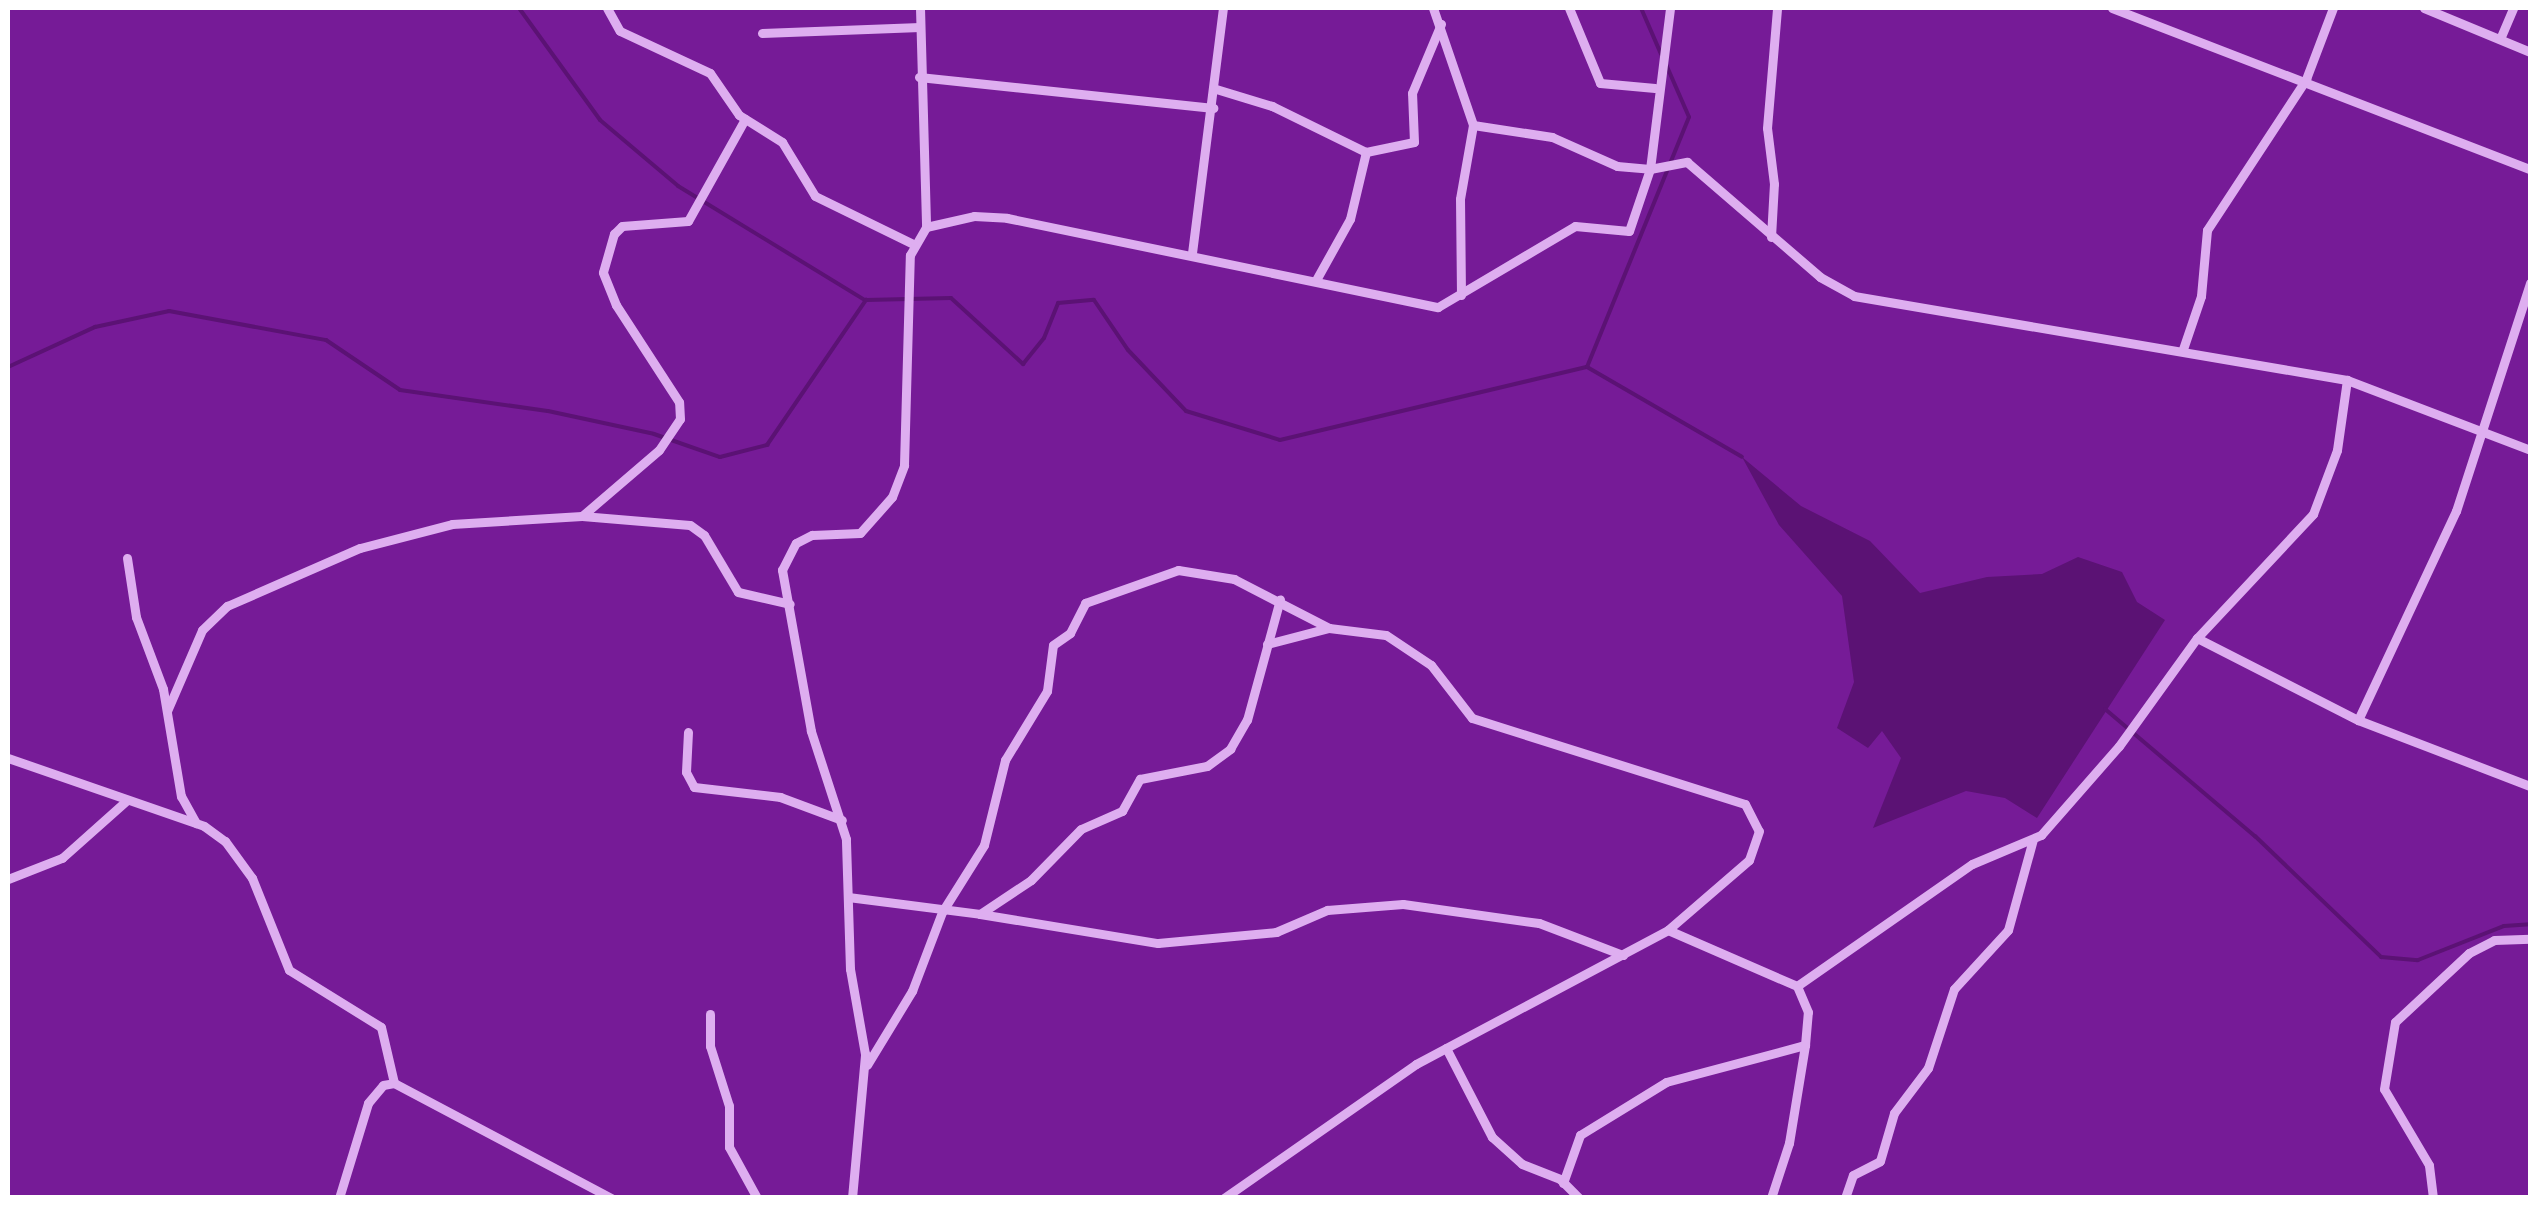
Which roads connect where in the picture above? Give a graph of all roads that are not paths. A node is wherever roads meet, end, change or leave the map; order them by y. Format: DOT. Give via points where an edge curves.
graph roads {
  1 [pos="607,8"];
  2 [pos="920,8"];
  3 [pos="1223,8"];
  4 [pos="1433,8"];
  5 [pos="1569,8"];
  6 [pos="1670,8"];
  7 [pos="1777,8"];
  8 [pos="2112,8"];
  9 [pos="2333,8"];
  10 [pos="2424,8"];
  11 [pos="2513,8"];
  12 [pos="1441,24"];
  13 [pos="920,27"];
  14 [pos="762,33"];
  15 [pos="2500,40"];
  16 [pos="2530,52"];
  17 [pos="919,77"];
  18 [pos="2306,79"];
  19 [pos="1655,88"];
  20 [pos="1216,89"];
  21 [pos="1213,108"];
  22 [pos="745,119"];
  23 [pos="1473,125"];
  24 [pos="1366,152"];
  25 [pos="1650,169"];
  26 [pos="2530,169"];
  27 [pos="926,228"];
  28 [pos="1772,237"];
  29 [pos="915,244"];
  30 [pos="1192,253"];
  31 [pos="1316,280"];
  32 [pos="2530,283"];
  33 [pos="1461,295"];
  34 [pos="2183,349"];
  35 [pos="2347,380"];
  36 [pos="2479,429"];
  37 [pos="2530,450"];
  38 [pos="582,516"];
  39 [pos="127,558"];
  40 [pos="1280,599"];
  41 [pos="790,604"];
  42 [pos="1330,628"];
  43 [pos="2197,638"];
  44 [pos="1267,644"];
  45 [pos="167,711"];
  46 [pos="2358,720"];
  47 [pos="688,732"];
  48 [pos="8,758"];
  49 [pos="2530,786"];
  50 [pos="127,800"];
  51 [pos="842,820"];
  52 [pos="196,823"];
  53 [pos="2032,839"];
  54 [pos="8,879"];
  55 [pos="848,897"];
  56 [pos="942,912"];
  57 [pos="980,914"];
  58 [pos="1668,930"];
  59 [pos="2530,939"];
  60 [pos="1623,955"];
  61 [pos="1797,986"];
  62 [pos="710,1014"];
  63 [pos="1804,1044"];
  64 [pos="1446,1048"];
  65 [pos="865,1068"];
  66 [pos="394,1083"];
  67 [pos="1563,1183"];
  68 [pos="339,1198"];
  69 [pos="611,1198"];
  70 [pos="757,1198"];
  71 [pos="852,1198"];
  72 [pos="1224,1198"];
  73 [pos="1579,1198"];
  74 [pos="1770,1198"];
  75 [pos="1845,1198"];
  76 [pos="2433,1198"];
  1 -- 22 [label="street" via="620,31 710,73"];
  2 -- 13 [label="street"];
  3 -- 20 [label="street"];
  4 -- 12 [label="street"];
  5 -- 19 [label="street" via="1600,82"];
  6 -- 19 [label="street"];
  7 -- 28 [label="street" via="1767,128"];
  8 -- 18 [label="street"];
  9 -- 18 [label="street"];
  10 -- 15 [label="street"];
  11 -- 15 [label="street"];
  12 -- 23 [label="street"];
  12 -- 24 [label="street" via="1412,93 1412,146"];
  13 -- 14 [label="street"];
  13 -- 17 [label="street"];
  15 -- 16 [label="street"];
  17 -- 21 [label="street"];
  17 -- 27 [label="street"];
  18 -- 26 [label="street"];
  18 -- 34 [label="street" via="2221,198 2207,230 2201,296"];
  19 -- 25 [label="street"];
  20 -- 21 [label="street"];
  20 -- 24 [label="street" via="1272,106"];
  21 -- 30 [label="street"];
  22 -- 29 [label="street" via="782,142 815,196"];
  22 -- 38 [label="street" via="688,221 622,226 614,234 604,272 679,402 680,418 659,450"];
  23 -- 25 [label="street" via="1552,136 1617,166"];
  23 -- 33 [label="street" via="1460,199"];
  24 -- 31 [label="street" via="1350,219"];
  25 -- 28 [label="street" via="1688,162 1699,167"];
  25 -- 33 [label="street" via="1629,231 1574,226"];
  27 -- 29 [label="street"];
  27 -- 30 [label="street" via="974,216 1007,218"];
  28 -- 34 [label="street" via="1854,296"];
  29 -- 41 [label="street" via="904,465 869,529 812,535 784,557"];
  30 -- 31 [label="street"];
  31 -- 33 [label="street" via="1438,307"];
  32 -- 36 [label="street"];
  34 -- 35 [label="street"];
  35 -- 36 [label="street"];
  35 -- 43 [label="street" via="2337,450 2313,514"];
  36 -- 37 [label="street"];
  36 -- 46 [label="street" via="2456,512"];
  38 -- 41 [label="street" via="690,525 704,535 738,592"];
  38 -- 45 [label="street" via="501,518 403,535 227,606 202,630"];
  39 -- 45 [label="street" via="136,617"];
  40 -- 42 [label="street"];
  40 -- 44 [label="street"];
  40 -- 56 [label="street" via="1234,579 1178,570 1084,603 1070,632 1052,645 1047,691 1004,760 994,823 966,882"];
  41 -- 51 [label="street" via="811,731"];
  42 -- 44 [label="street"];
  42 -- 58 [label="street" via="1386,634 1408,647 1431,665 1472,718 1745,804 1759,831 1749,860"];
  43 -- 46 [label="street"];
  43 -- 53 [label="street" via="2107,760 2060,817"];
  44 -- 57 [label="street" via="1247,720 1230,749 1207,766 1140,778 1122,811 1080,829 1031,880"];
  45 -- 52 [label="street" via="178,780"];
  46 -- 49 [label="street"];
  47 -- 51 [label="street" via="686,772 694,787 780,797"];
  48 -- 50 [label="street"];
  50 -- 52 [label="street"];
  50 -- 54 [label="street" via="62,858"];
  51 -- 55 [label="street"];
  52 -- 66 [label="street" via="241,859 288,970 381,1027"];
  53 -- 61 [label="street" via="1972,864"];
  53 -- 75 [label="street" via="2008,930 1954,990 1928,1068 1894,1113 1880,1161 1852,1175"];
  55 -- 56 [label="street"];
  55 -- 65 [label="street" via="850,968"];
  56 -- 57 [label="street"];
  56 -- 65 [label="street" via="912,991"];
  57 -- 60 [label="street" via="1158,943 1276,932 1327,910 1403,904 1539,923"];
  58 -- 60 [label="street"];
  58 -- 61 [label="street"];
  59 -- 76 [label="street" via="2494,940 2469,953 2395,1022 2384,1089 2429,1165"];
  60 -- 64 [label="street"];
  61 -- 63 [label="street" via="1808,1012"];
  62 -- 70 [label="street" via="710,1046 729,1106 730,1147"];
  63 -- 67 [label="street" via="1666,1082 1580,1135"];
  63 -- 74 [label="street" via="1789,1143"];
  64 -- 67 [label="street" via="1492,1137 1522,1164"];
  64 -- 72 [label="street"];
  65 -- 71 [label="street"];
  66 -- 68 [label="street" via="383,1085 368,1104"];
  66 -- 69 [label="street"];
  67 -- 73 [label="street"];
}
